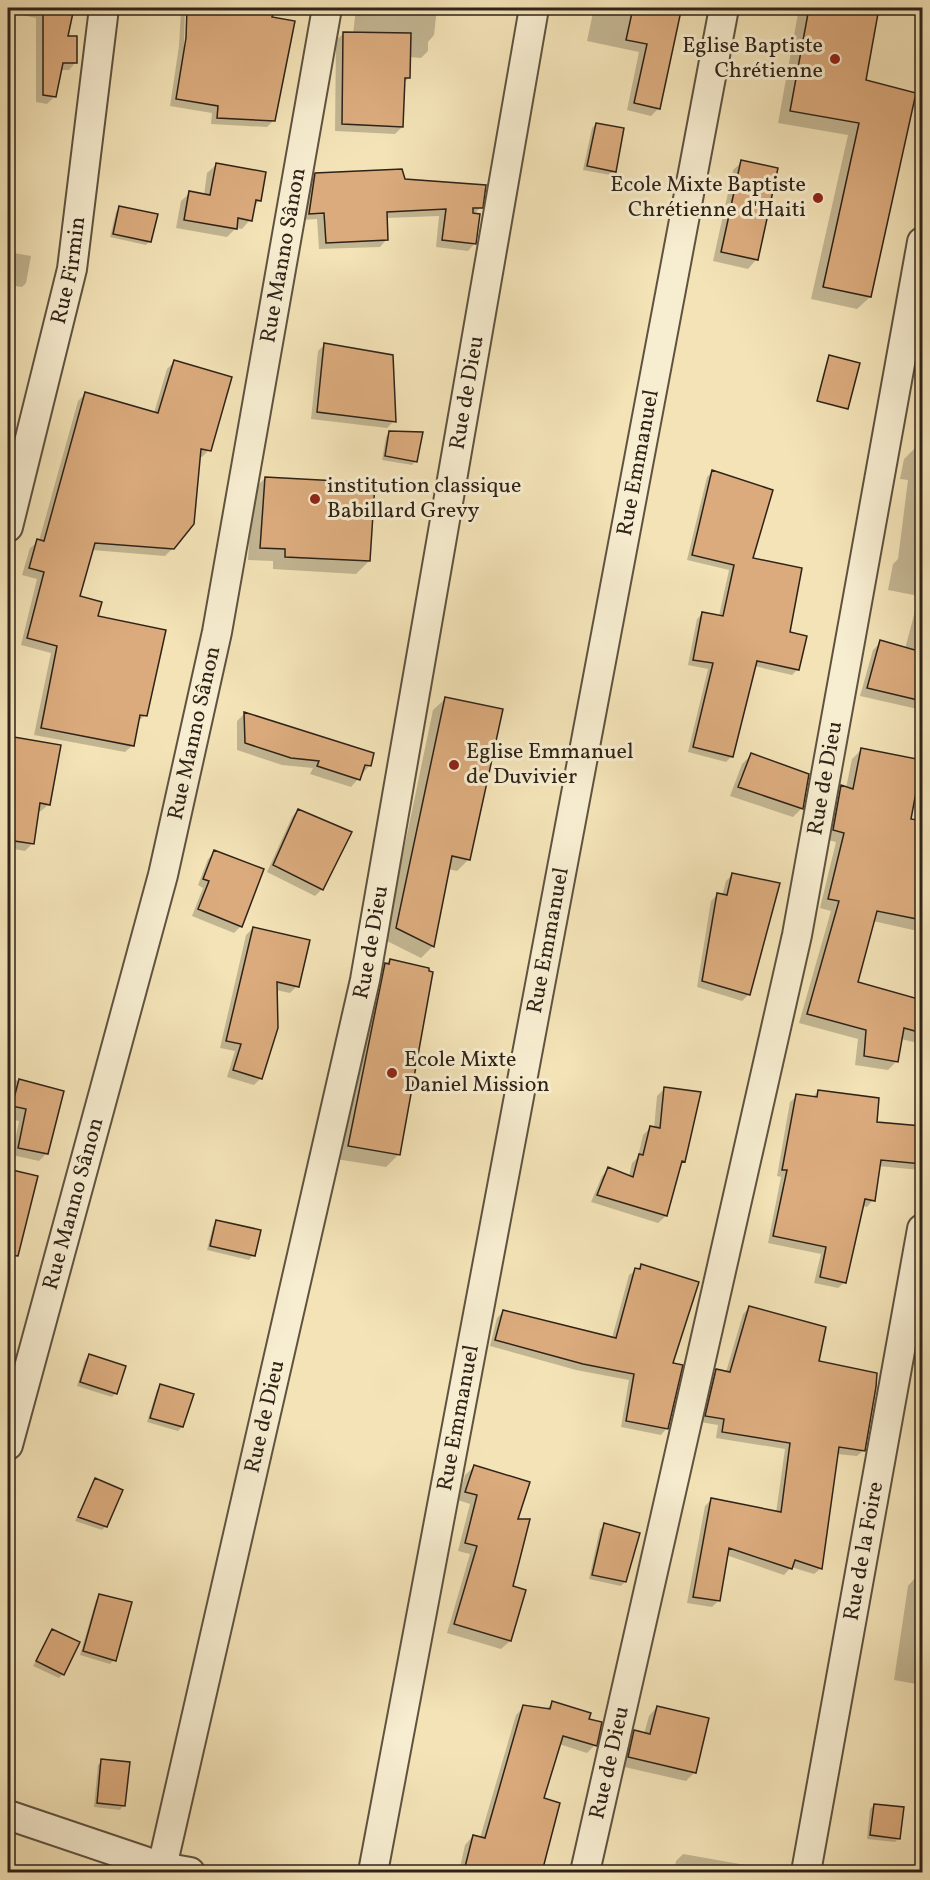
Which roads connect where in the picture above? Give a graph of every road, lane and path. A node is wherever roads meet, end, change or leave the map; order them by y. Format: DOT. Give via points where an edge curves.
graph roads {
  1 [pos="104,8"];
  2 [pos="327,8"];
  3 [pos="534,8"];
  4 [pos="724,8"];
  5 [pos="922,242"];
  6 [pos="8,527"];
  7 [pos="922,1230"];
  8 [pos="8,1445"];
  9 [pos="8,1815"];
  10 [pos="162,1868"];
  11 [pos="190,1872"];
  12 [pos="373,1872"];
  13 [pos="585,1872"];
  14 [pos="806,1872"];
  1 -- 6 [label="street, Rue Firmin" via="72,269"];
  2 -- 8 [label="street, Rue Manno Sânon" via="217,632 163,875"];
  3 -- 10 [label="street, Rue de Dieu" via="365,980"];
  4 -- 12 [label="street, Rue Emmanuel"];
  5 -- 13 [label="street, Rue de Dieu" via="797,935"];
  7 -- 14 [label="street, Rue de la Foire"];
  9 -- 10 [label="street"];
  10 -- 11 [label="street"];
}
